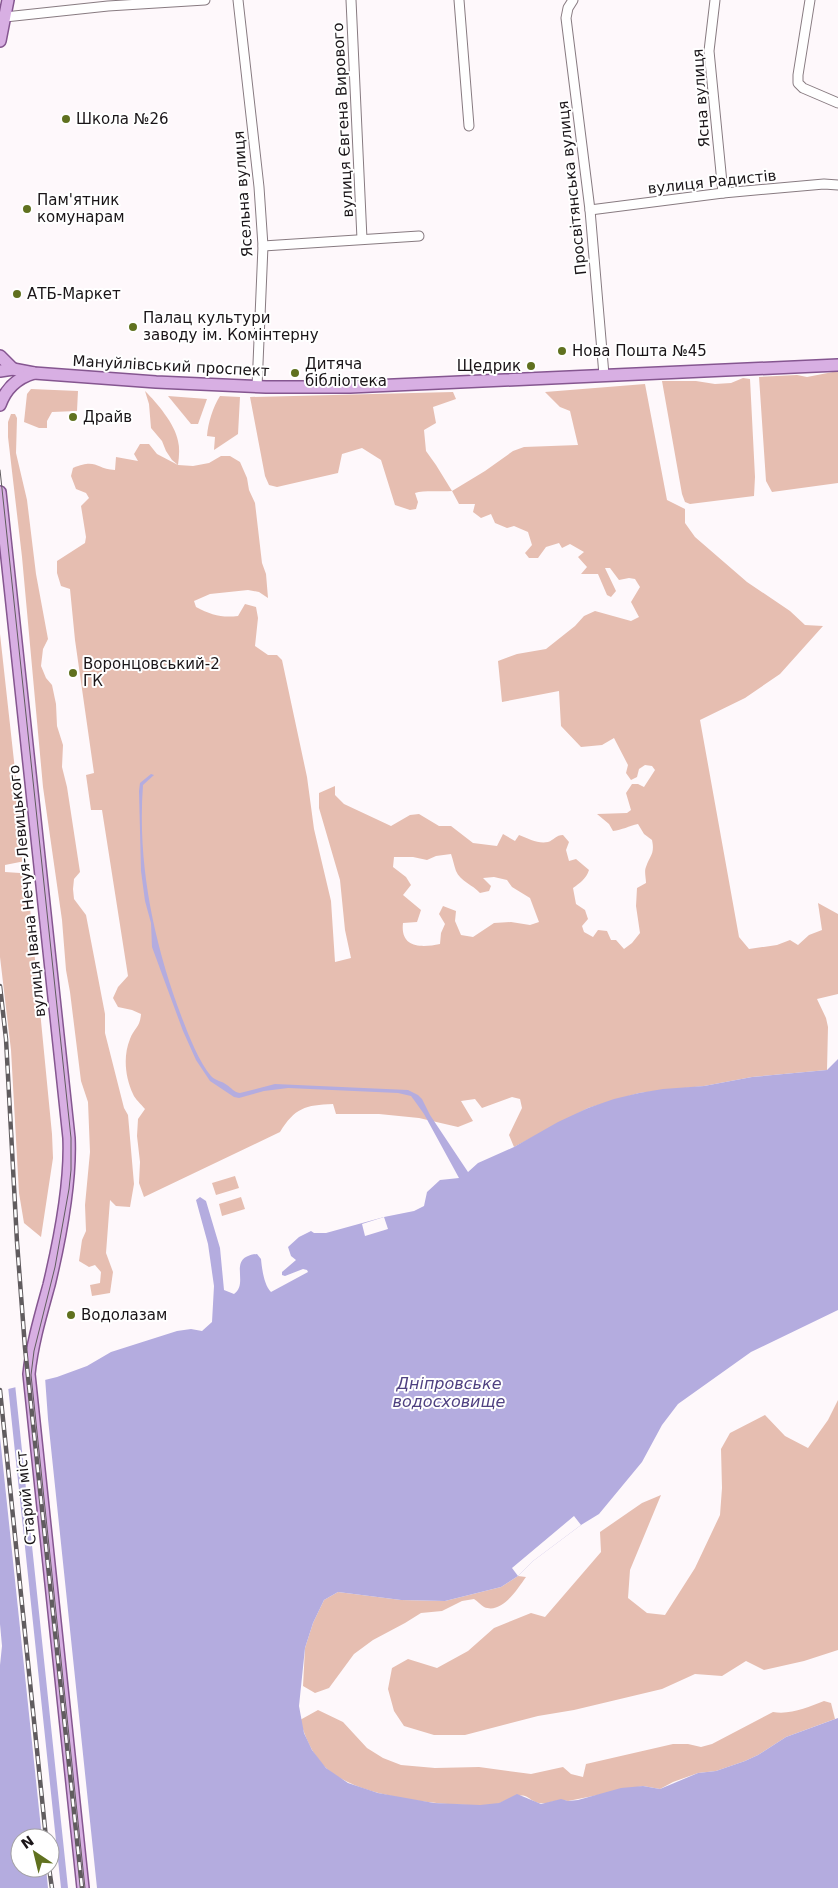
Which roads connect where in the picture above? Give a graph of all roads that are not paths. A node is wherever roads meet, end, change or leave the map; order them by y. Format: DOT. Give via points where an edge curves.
graph roads {
  1 [pos="8,0"];
  2 [pos="205,0"];
  3 [pos="238,0"];
  4 [pos="351,0"];
  5 [pos="459,0"];
  6 [pos="573,0"];
  7 [pos="716,0"];
  8 [pos="810,0"];
  9 [pos="136,3"];
  10 [pos="5,17"];
  11 [pos="0,41"];
  12 [pos="838,103"];
  13 [pos="469,126"];
  14 [pos="838,185"];
  15 [pos="723,194"];
  16 [pos="590,210"];
  17 [pos="419,236"];
  18 [pos="362,239"];
  19 [pos="263,246"];
  20 [pos="0,356"];
  21 [pos="838,365"];
  22 [pos="13,369"];
  23 [pos="0,371"];
  24 [pos="29,374"];
  25 [pos="604,375"];
  26 [pos="0,377"];
  27 [pos="257,387"];
  28 [pos="0,404"];
  29 [pos="0,492"];
  30 [pos="66,1107"];
  31 [pos="83,1888"];
  1 -- 10 [label="main road"];
  2 -- 9 [label="street"];
  3 -- 19 [label="street, Ясельна вулиця"];
  4 -- 18 [label="street, вулиця Євгена Вирового"];
  5 -- 13 [label="street"];
  6 -- 16 [label="street, Просвітянська вулиця" via="566,18"];
  7 -- 15 [label="street, Ясна вулиця" via="708,51"];
  8 -- 12 [label="street" via="798,83"];
  9 -- 10 [label="street"];
  10 -- 11 [label="main road"];
  14 -- 15 [label="street, вулиця Радистів"];
  15 -- 16 [label="street, вулиця Радистів"];
  16 -- 25 [label="street, Просвітянська вулиця"];
  17 -- 18 [label="street"];
  18 -- 19 [label="street"];
  19 -- 27 [label="street, Ясельна вулиця"];
  20 -- 22 [label="main road"];
  21 -- 25 [label="main road, Мануйлівський проспект"];
  22 -- 23 [label="main road"];
  22 -- 24 [label="main road, Мануйлівський проспект"];
  24 -- 26 [label="main road"];
  24 -- 27 [label="main road, Мануйлівський проспект"];
  24 -- 28 [label="main road" via="14,382"];
  25 -- 27 [label="main road, Мануйлівський проспект" via="350,387"];
  29 -- 30 [label="main road, вулиця Івана Нечуя-Левицького"];
  30 -- 31 [label="main road, Старий міст" via="70,1156 67,1189 29,1374"];
}
